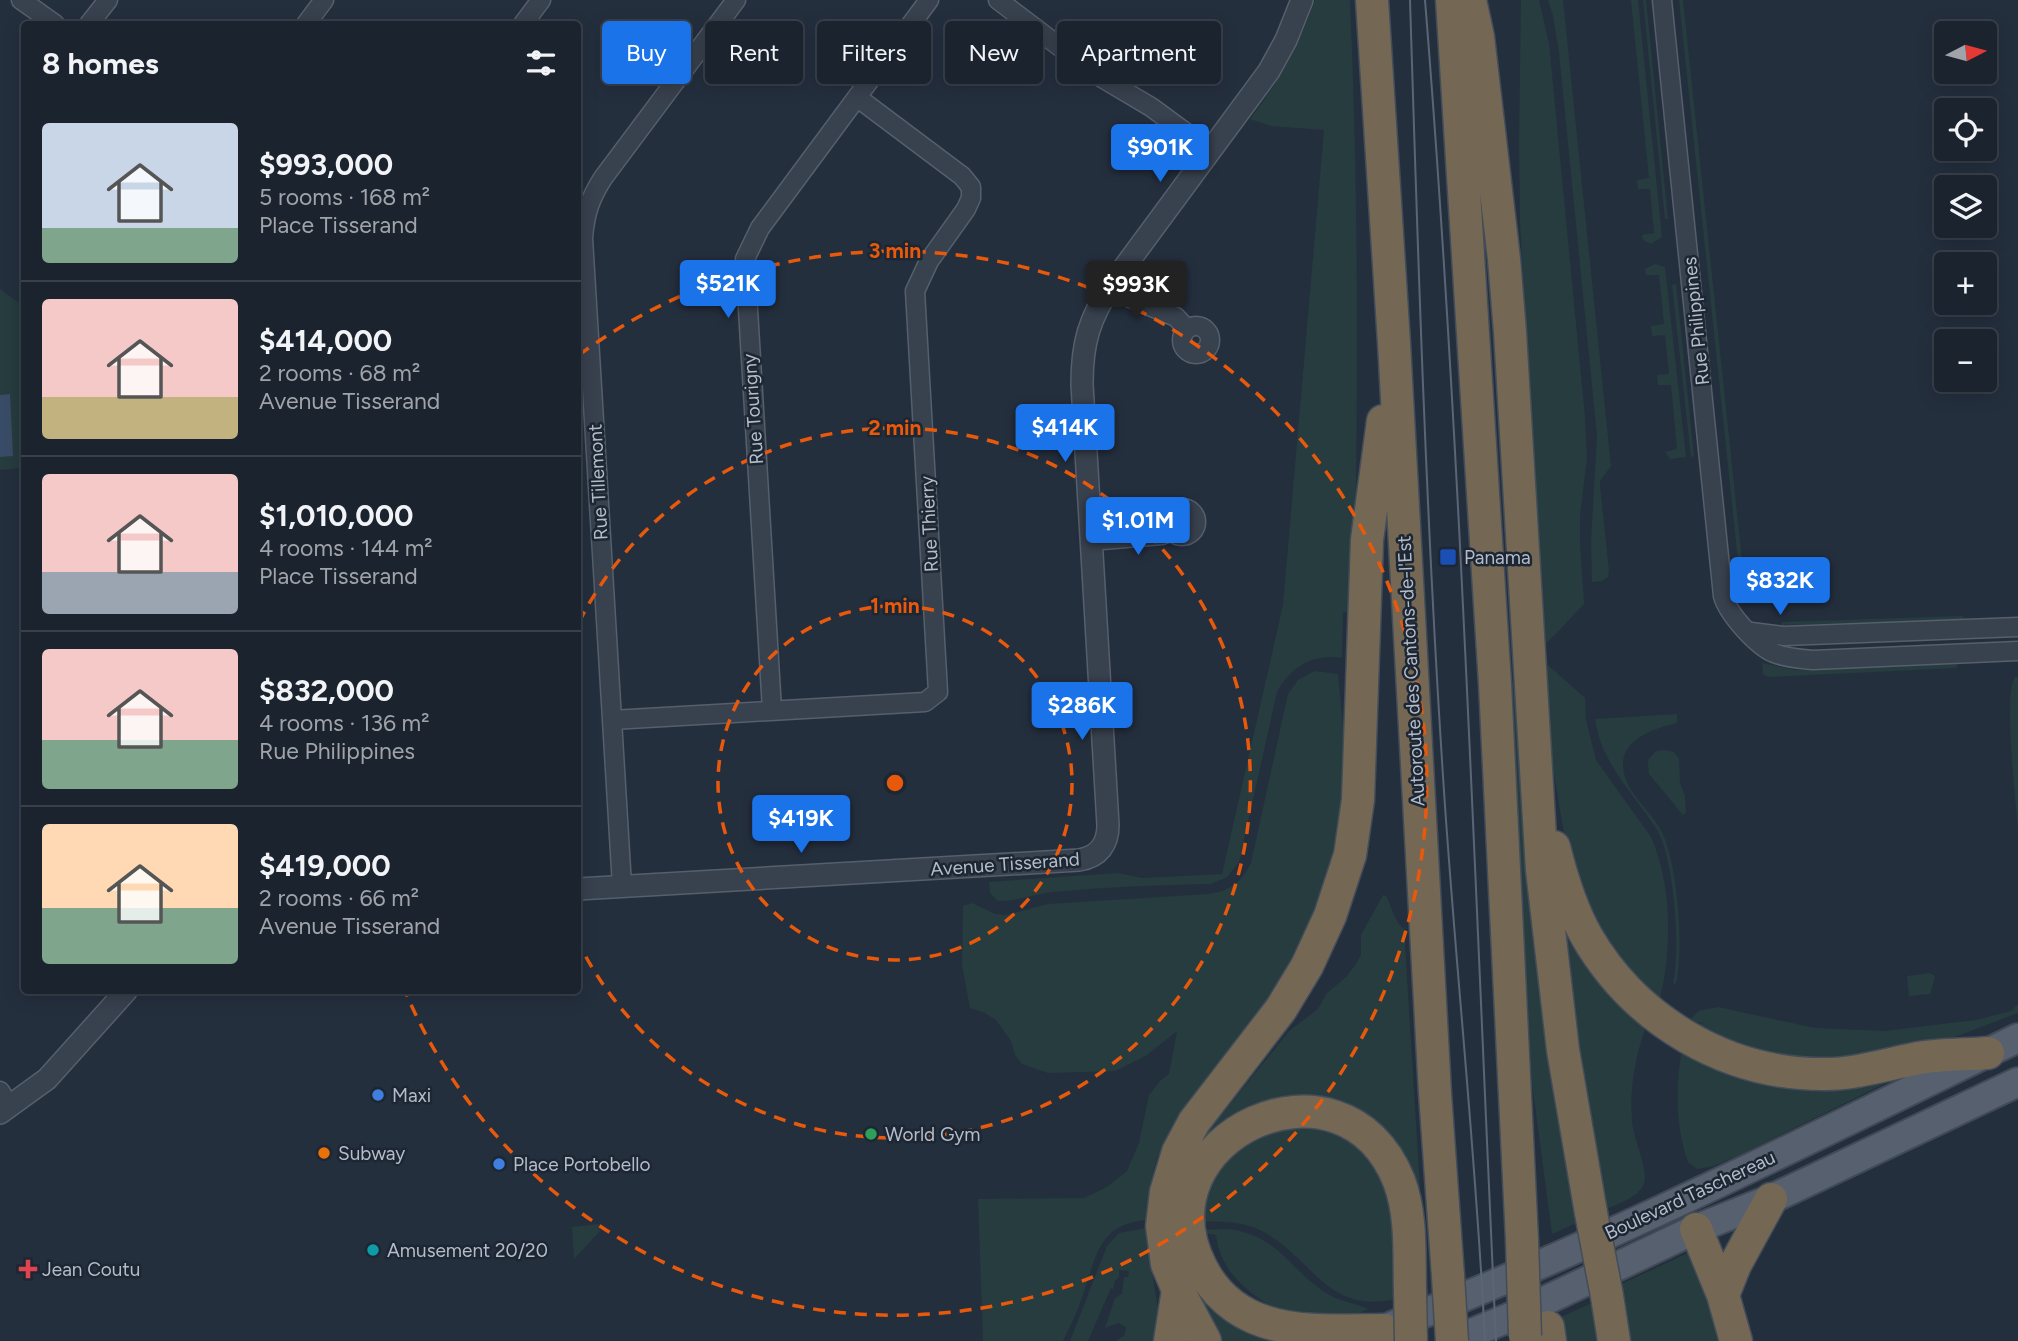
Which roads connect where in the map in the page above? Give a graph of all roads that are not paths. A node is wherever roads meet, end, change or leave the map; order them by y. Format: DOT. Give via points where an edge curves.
graph roads {
  1 [pos="21,0"];
  2 [pos="108,0"];
  3 [pos="324,0"];
  4 [pos="541,0"];
  5 [pos="736,0"];
  6 [pos="929,0"];
  7 [pos="998,0"];
  8 [pos="1302,0"];
  9 [pos="1372,0"];
  10 [pos="1452,0"];
  11 [pos="1470,0"];
  12 [pos="1662,0"];
  13 [pos="51,21"];
  14 [pos="91,21"];
  15 [pos="308,21"];
  16 [pos="525,21"];
  17 [pos="858,97"];
  18 [pos="1211,151"];
  19 [pos="1112,284"];
  20 [pos="1187,329"];
  21 [pos="1394,343"];
  22 [pos="1172,531"];
  23 [pos="1091,541"];
  24 [pos="2018,627"];
  25 [pos="1751,632"];
  26 [pos="2018,651"];
  27 [pos="772,710"];
  28 [pos="612,720"];
  29 [pos="1534,736"];
  30 [pos="622,886"];
  31 [pos="581,889"];
  32 [pos="123,994"];
  33 [pos="2018,1038"];
  34 [pos="1988,1053"];
  35 [pos="2018,1082"];
  36 [pos="3,1104"];
  37 [pos="1684,1198"];
  38 [pos="1771,1199"];
  39 [pos="1696,1229"];
  40 [pos="1178,1290"];
  41 [pos="1723,1296"];
  42 [pos="1537,1336"];
  43 [pos="1384,1337"];
  44 [pos="1170,1341"];
  45 [pos="1205,1341"];
  46 [pos="1453,1341"];
  47 [pos="1614,1341"];
  48 [pos="1736,1341"];
  1 -- 13 [label="street"];
  2 -- 14 [label="street"];
  3 -- 15 [label="street"];
  4 -- 16 [label="street"];
  5 -- 28 [label="street, Rue Tillemont" via="603,178 585,217"];
  6 -- 17 [label="street, Rue Tourigny"];
  7 -- 18 [label="street" via="1097,75"];
  8 -- 18 [label="street, Avenue Tisserand" via="1269,71"];
  9 -- 21 [label="highway, Autoroute des Cantons-de-l'Est"];
  10 -- 42 [label="highway, bridge" via="1520,1176"];
  11 -- 29 [label="highway" via="1504,259"];
  12 -- 25 [label="street, Rue Philippines" via="1723,596 1727,609"];
  17 -- 27 [label="street, Rue Tourigny" via="760,228 745,259"];
  17 -- 27 [label="street, Rue Thierry" via="971,187 967,209 920,274 915,290 939,692 925,702"];
  18 -- 19 [label="street, Avenue Tisserand"];
  19 -- 20 [label="street" via="1130,298 1176,317"];
  19 -- 23 [label="street, Avenue Tisserand" via="1090,324 1082,365"];
  21 -- 40 [label="highway" via="1367,540 1353,843 1333,908 1303,974 1200,1112 1178,1152 1168,1182 1163,1226 1167,1264"];
  21 -- 46 [label="highway, Autoroute des Cantons-de-l'Est, bridge" via="1434,1080"];
  22 -- 23 [label="street"];
  23 -- 30 [label="street, Avenue Tisserand" via="1108,825 1105,843 1096,855 1079,860"];
  24 -- 25 [label="street" via="1784,636"];
  25 -- 26 [label="street, Rue Philippines" via="1772,653 1813,660"];
  27 -- 28 [label="street, Rue Thierry"];
  28 -- 30 [label="street, Rue Tillemont"];
  29 -- 34 [label="highway" via="1554,846 1571,902 1605,964 1652,1013 1692,1040 1742,1062 1783,1070 1853,1072 1916,1058"];
  29 -- 47 [label="highway, bridge" via="1553,977"];
  30 -- 31 [label="street, Avenue Tisserand"];
  32 -- 36 [label="street" via="47,1079"];
  33 -- 34 [label="main road, Boulevard Taschereau"];
  34 -- 37 [label="main road, Boulevard Taschereau"];
  35 -- 38 [label="main road, Boulevard Taschereau"];
  37 -- 39 [label="main road"];
  37 -- 43 [label="main road, Boulevard Taschereau"];
  38 -- 39 [label="main road, Boulevard Taschereau"];
  38 -- 41 [label="highway"];
  39 -- 41 [label="highway"];
  39 -- 46 [label="main road, Boulevard Taschereau"];
  40 -- 44 [label="highway"];
  40 -- 45 [label="highway"];
  41 -- 48 [label="highway"];
  43 -- 43 [label="highway, bridge" via="1410,1291 1407,1215 1399,1182 1382,1152 1357,1128 1315,1112 1270,1115 1231,1135 1202,1169 1189,1210 1191,1239 1205,1275 1228,1301 1256,1319 1291,1328"];
}
